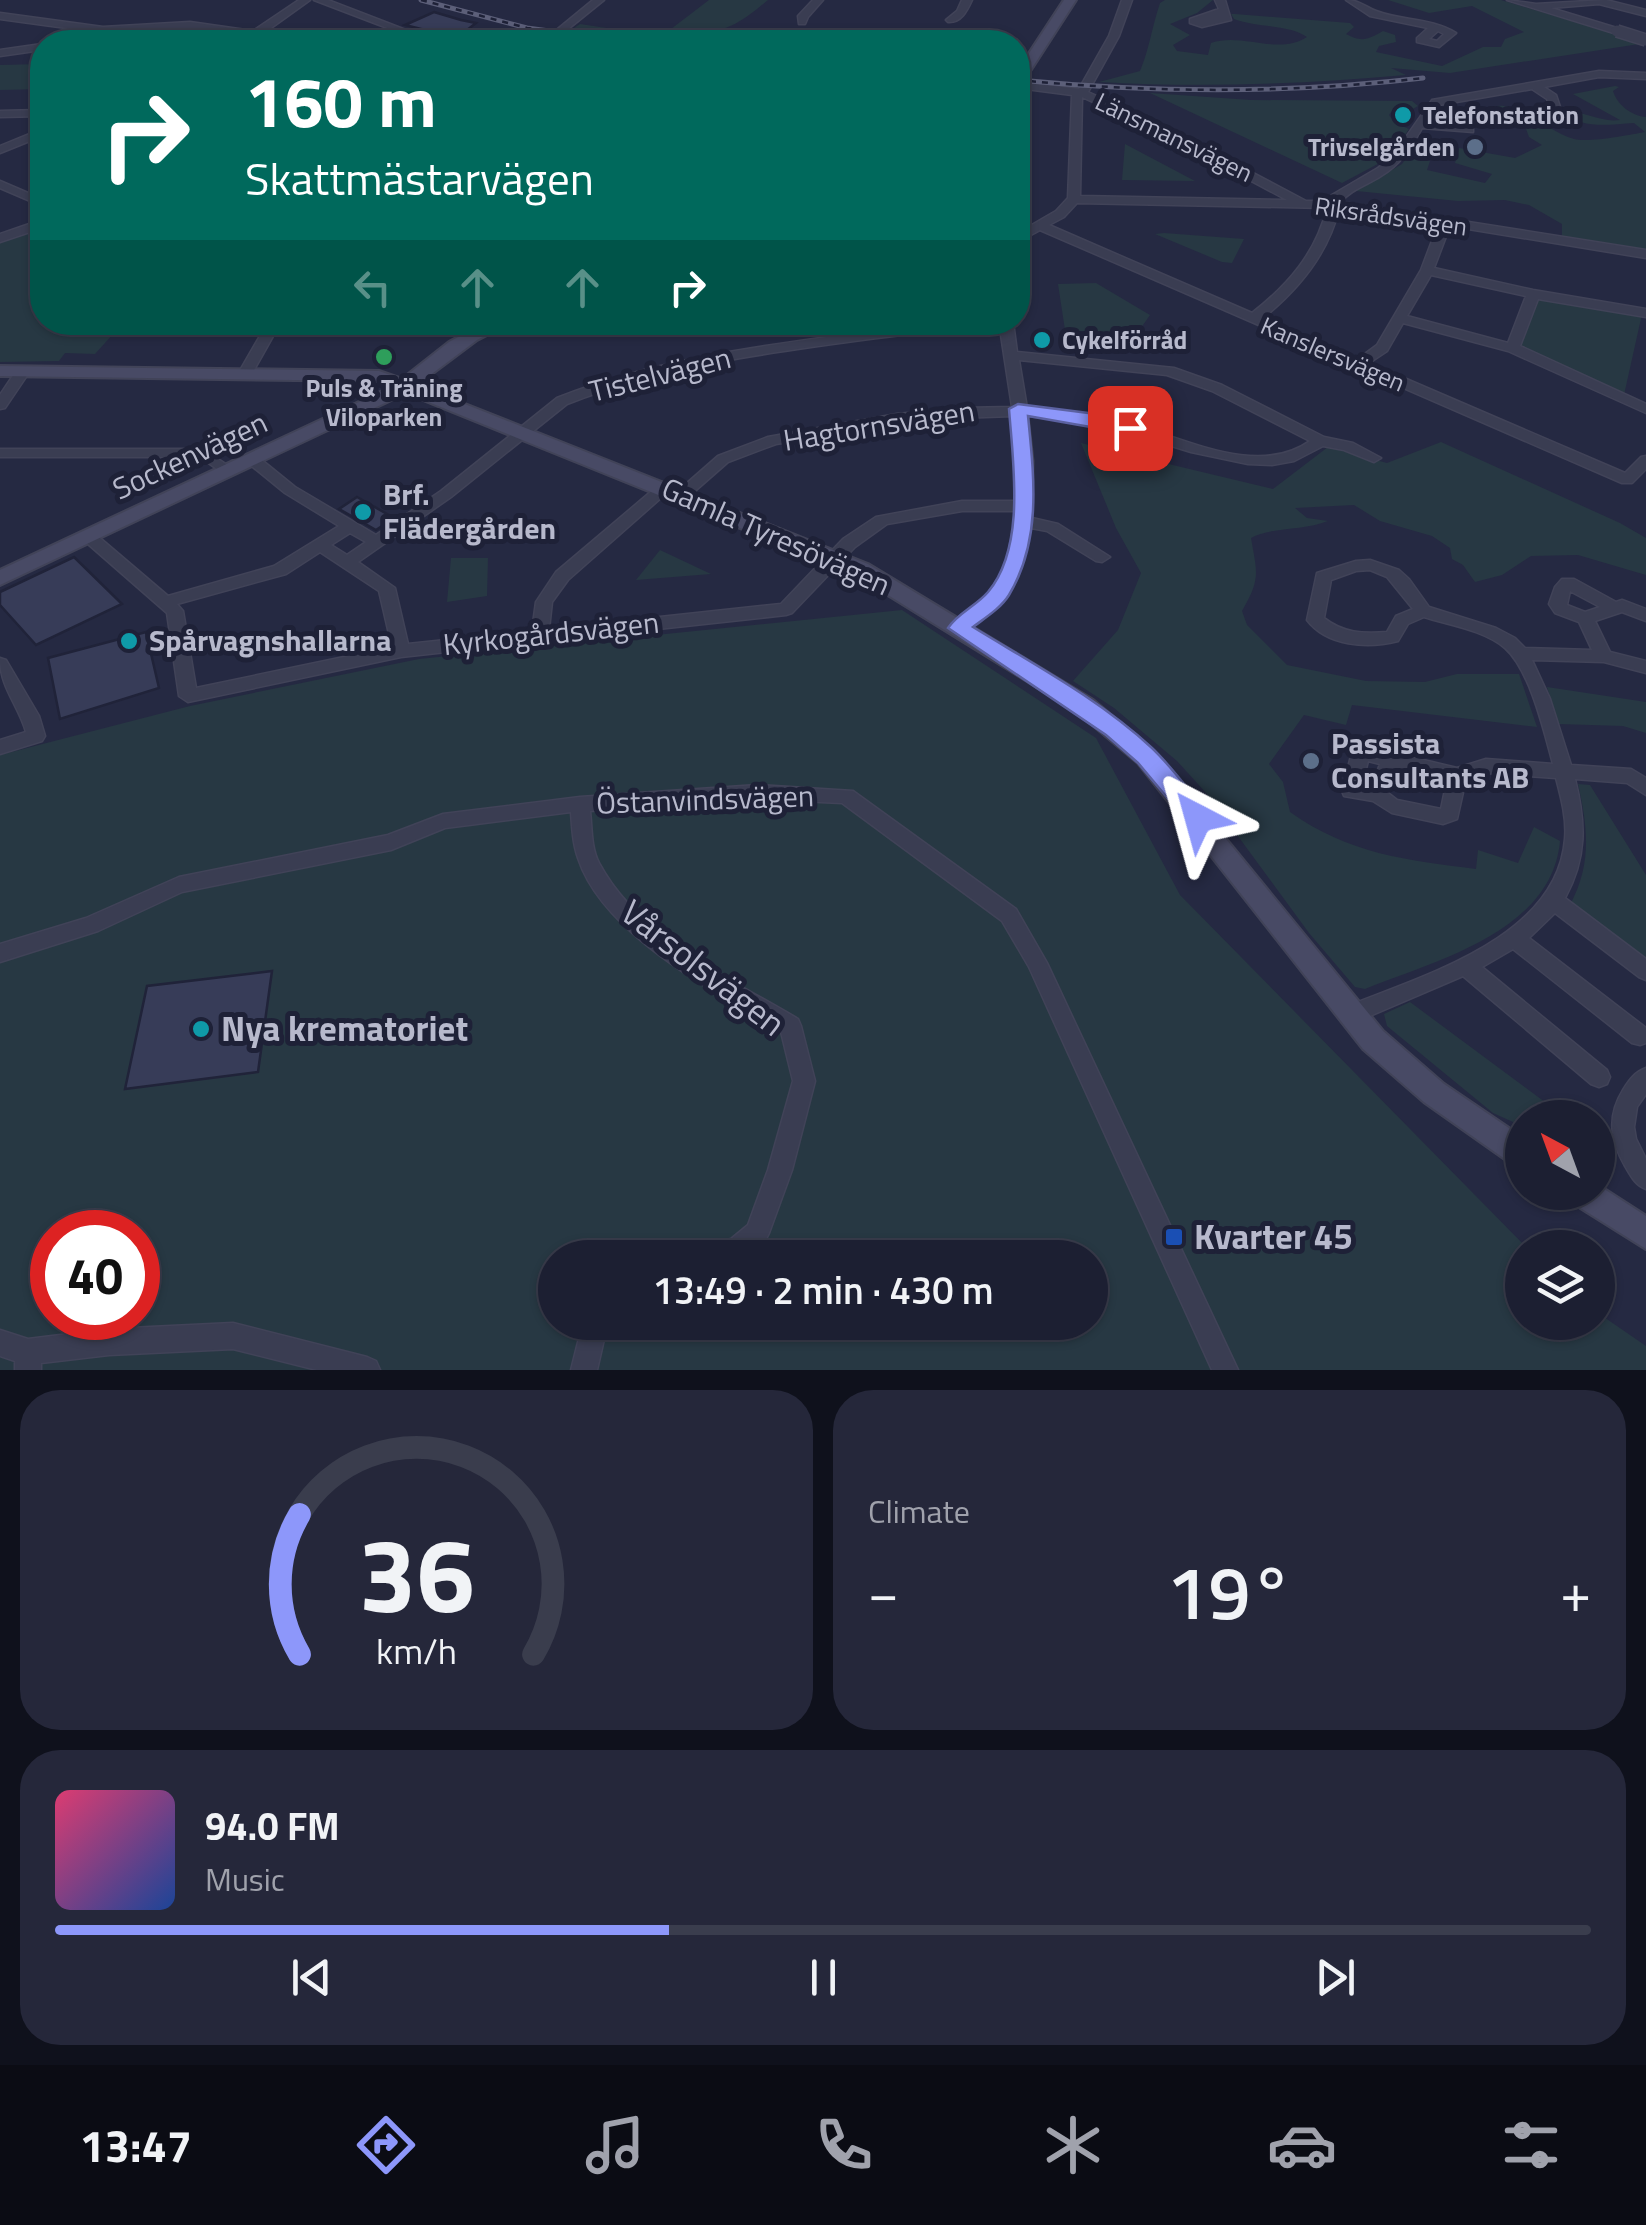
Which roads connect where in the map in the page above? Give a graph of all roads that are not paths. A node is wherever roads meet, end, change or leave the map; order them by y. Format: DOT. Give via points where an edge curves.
graph roads {
  1 [pos="306,0"];
  2 [pos="319,0"];
  3 [pos="599,0"];
  4 [pos="818,0"];
  5 [pos="967,0"];
  6 [pos="1070,0"];
  7 [pos="1128,0"];
  8 [pos="1352,0"];
  9 [pos="1512,0"];
  10 [pos="1599,1"];
  11 [pos="1536,7"];
  12 [pos="1646,13"];
  13 [pos="0,16"];
  14 [pos="952,20"];
  15 [pos="802,22"];
  16 [pos="1432,26"];
  17 [pos="71,30"];
  18 [pos="71,30"];
  19 [pos="131,30"];
  20 [pos="131,30"];
  21 [pos="222,30"];
  22 [pos="261,30"];
  23 [pos="400,30"];
  24 [pos="563,30"];
  25 [pos="1646,40"];
  26 [pos="30,48"];
  27 [pos="0,53"];
  28 [pos="1030,63"];
  29 [pos="1646,76"];
  30 [pos="1030,84"];
  31 [pos="1534,85"];
  32 [pos="1079,93"];
  33 [pos="1556,110"];
  34 [pos="30,113"];
  35 [pos="0,114"];
  36 [pos="1422,125"];
  37 [pos="1469,130"];
  38 [pos="30,137"];
  39 [pos="0,150"];
  40 [pos="0,184"];
  41 [pos="30,198"];
  42 [pos="1074,199"];
  43 [pos="1303,204"];
  44 [pos="1334,205"];
  45 [pos="1445,223"];
  46 [pos="1040,226"];
  47 [pos="30,228"];
  48 [pos="1030,231"];
  49 [pos="0,238"];
  50 [pos="1646,254"];
  51 [pos="1427,270"];
  52 [pos="1532,294"];
  53 [pos="1646,313"];
  54 [pos="1399,318"];
  55 [pos="1252,320"];
  56 [pos="268,335"];
  57 [pos="461,335"];
  58 [pos="874,335"];
  59 [pos="1008,335"];
  60 [pos="1513,348"];
  61 [pos="1010,355"];
  62 [pos="1358,365"];
  63 [pos="23,371"];
  64 [pos="0,372"];
  65 [pos="245,374"];
  66 [pos="408,385"];
  67 [pos="0,405"];
  68 [pos="1018,409"];
  69 [pos="1646,410"];
  70 [pos="523,432"];
  71 [pos="1320,441"];
  72 [pos="0,454"];
  73 [pos="1374,458"];
  74 [pos="253,460"];
  75 [pos="1646,460"];
  76 [pos="229,471"];
  77 [pos="674,491"];
  78 [pos="1024,514"];
  79 [pos="350,526"];
  80 [pos="88,538"];
  81 [pos="377,542"];
  82 [pos="321,546"];
  83 [pos="836,557"];
  84 [pos="1102,557"];
  85 [pos="348,562"];
  86 [pos="0,578"];
  87 [pos="165,602"];
  88 [pos="1614,608"];
  89 [pos="1423,611"];
  90 [pos="1646,616"];
  91 [pos="1585,618"];
  92 [pos="958,628"];
  93 [pos="540,634"];
  94 [pos="401,651"];
  95 [pos="1520,654"];
  96 [pos="1604,656"];
  97 [pos="0,664"];
  98 [pos="1646,668"];
  99 [pos="0,747"];
  100 [pos="1396,760"];
  101 [pos="1564,773"];
  102 [pos="1456,775"];
  103 [pos="1646,788"];
  104 [pos="1378,795"];
  105 [pos="580,804"];
  106 [pos="1552,900"];
  107 [pos="1515,939"];
  108 [pos="0,952"];
  109 [pos="1465,965"];
  110 [pos="1646,971"];
  111 [pos="1351,1015"];
  112 [pos="1640,1036"];
  113 [pos="1599,1077"];
  114 [pos="1646,1078"];
  115 [pos="1505,1142"];
  116 [pos="1646,1178"];
  117 [pos="1609,1210"];
  118 [pos="1646,1234"];
  119 [pos="749,1240"];
  120 [pos="592,1340"];
  121 [pos="0,1343"];
  122 [pos="28,1361"];
  123 [pos="367,1370"];
  124 [pos="584,1370"];
  125 [pos="1225,1370"];
  1 -- 22 [label="street"];
  2 -- 23 [label="street"];
  3 -- 24 [label="street"];
  4 -- 15 [label="street"];
  5 -- 14 [label="street"];
  6 -- 28 [label="street"];
  7 -- 32 [label="street, Länsmansvägen"];
  8 -- 16 [label="street" via="1374,14"];
  9 -- 11 [label="street"];
  10 -- 11 [label="street"];
  10 -- 12 [label="street"];
  11 -- 25 [label="street, bridge"];
  13 -- 17 [label="street"];
  18 -- 19 [label="street"];
  20 -- 21 [label="street"];
  26 -- 27 [label="street"];
  29 -- 31 [label="street"];
  30 -- 32 [label="street"];
  31 -- 33 [label="street" via="1552,97"];
  31 -- 36 [label="street" via="1436,102"];
  32 -- 42 [label="street" via="1073,110"];
  32 -- 43 [label="street, Länsmansvägen"];
  34 -- 35 [label="street"];
  36 -- 37 [label="street"];
  36 -- 44 [label="street" via="1394,161 1342,192"];
  38 -- 39 [label="street"];
  40 -- 41 [label="street"];
  42 -- 43 [label="street, Riksrådsvägen"];
  42 -- 46 [label="street"];
  43 -- 44 [label="street, Riksrådsvägen"];
  44 -- 45 [label="street, Riksrådsvägen"];
  44 -- 55 [label="street" via="1318,251 1295,286"];
  45 -- 50 [label="street, Riksrådsvägen"];
  45 -- 51 [label="street"];
  46 -- 48 [label="street"];
  46 -- 55 [label="street, Kanslersvägen"];
  47 -- 49 [label="street"];
  51 -- 52 [label="street"];
  51 -- 54 [label="street"];
  52 -- 53 [label="street"];
  52 -- 60 [label="street"];
  54 -- 60 [label="street"];
  54 -- 62 [label="street" via="1382,348"];
  55 -- 62 [label="street, Kanslersvägen"];
  56 -- 65 [label="street"];
  57 -- 66 [label="street, Sockenvägen"];
  58 -- 70 [label="street, Tistelvägen" via="626,379 562,401"];
  59 -- 61 [label="street"];
  60 -- 69 [label="street"];
  61 -- 68 [label="street"];
  61 -- 71 [label="street" via="1169,371 1218,388"];
  62 -- 75 [label="street, Kanslersvägen" via="1628,480"];
  63 -- 64 [label="street, Gamla Tyresövägen"];
  63 -- 65 [label="street, Gamla Tyresövägen"];
  63 -- 67 [label="street"];
  65 -- 66 [label="street, Gamla Tyresövägen" via="362,374"];
  66 -- 70 [label="street, Gamla Tyresövägen"];
  66 -- 74 [label="street, Sockenvägen"];
  68 -- 71 [label="street, Hagtornsvägen" via="1104,421 1248,457 1289,458"];
  68 -- 77 [label="street, Hagtornsvägen" via="946,411 787,438 720,461"];
  68 -- 78 [label="street"];
  70 -- 77 [label="street, Gamla Tyresövägen"];
  70 -- 81 [label="street, Tistelvägen"];
  71 -- 73 [label="street"];
  72 -- 76 [label="street" via="202,453"];
  74 -- 76 [label="street, Sockenvägen"];
  74 -- 79 [label="street"];
  76 -- 80 [label="street, Sockenvägen"];
  77 -- 83 [label="street, Gamla Tyresövägen"];
  77 -- 93 [label="street, Hagtornsvägen" via="562,576 544,602"];
  78 -- 83 [label="street, Kyrkogårdsvägen" via="962,506 882,520"];
  78 -- 84 [label="street, Kyrkogårdsvägen"];
  78 -- 92 [label="street" via="998,594"];
  79 -- 81 [label="street"];
  79 -- 82 [label="street"];
  80 -- 86 [label="street, Sockenvägen"];
  80 -- 87 [label="street"];
  81 -- 85 [label="street, Tistelvägen"];
  82 -- 85 [label="street"];
  82 -- 87 [label="street" via="280,570"];
  83 -- 92 [label="street, Gamla Tyresövägen"];
  83 -- 93 [label="street, Kyrkogårdsvägen" via="786,609"];
  85 -- 94 [label="street" via="387,588"];
  87 -- 94 [label="street, Kyrkogårdsvägen" via="176,611 188,696"];
  88 -- 90 [label="street"];
  88 -- 91 [label="street"];
  88 -- 91 [label="street" via="1563,586 1560,610"];
  89 -- 89 [label="street" via="1396,573 1363,564 1323,577 1315,620 1324,630 1372,640 1392,637 1402,620"];
  89 -- 95 [label="street" via="1510,642"];
  91 -- 96 [label="street"];
  92 -- 111 [label="street, Gamla Tyresövägen" via="1085,706 1146,757"];
  93 -- 94 [label="street, Kyrkogårdsvägen"];
  95 -- 96 [label="street"];
  95 -- 101 [label="street"];
  96 -- 98 [label="street"];
  97 -- 99 [label="street" via="36,736"];
  100 -- 102 [label="street"];
  100 -- 104 [label="street"];
  100 -- 104 [label="street" via="1361,752 1343,789"];
  101 -- 102 [label="street" via="1486,766"];
  101 -- 103 [label="street" via="1631,776"];
  101 -- 106 [label="street" via="1576,830 1564,884"];
  102 -- 104 [label="street" via="1450,814 1443,816 1392,806"];
  105 -- 108 [label="street, Östanvindsvägen" via="443,821 391,842 178,885 91,925"];
  105 -- 119 [label="street, Vårsolsvägen" via="588,862 612,899 665,946 790,1026 804,1081 780,1170 758,1233"];
  105 -- 125 [label="street, Östanvindsvägen" via="758,792 846,796 1009,915 1037,962"];
  106 -- 107 [label="street"];
  106 -- 110 [label="street"];
  107 -- 109 [label="street"];
  107 -- 112 [label="street"];
  109 -- 111 [label="street"];
  109 -- 113 [label="street"];
  111 -- 115 [label="street, Gamla Tyresövägen" via="1422,1084"];
  114 -- 116 [label="street" via="1621,1112 1623,1136"];
  117 -- 118 [label="street"];
  120 -- 124 [label="street"];
  121 -- 122 [label="street"];
  122 -- 123 [label="street" via="109,1342 233,1336"];
}
